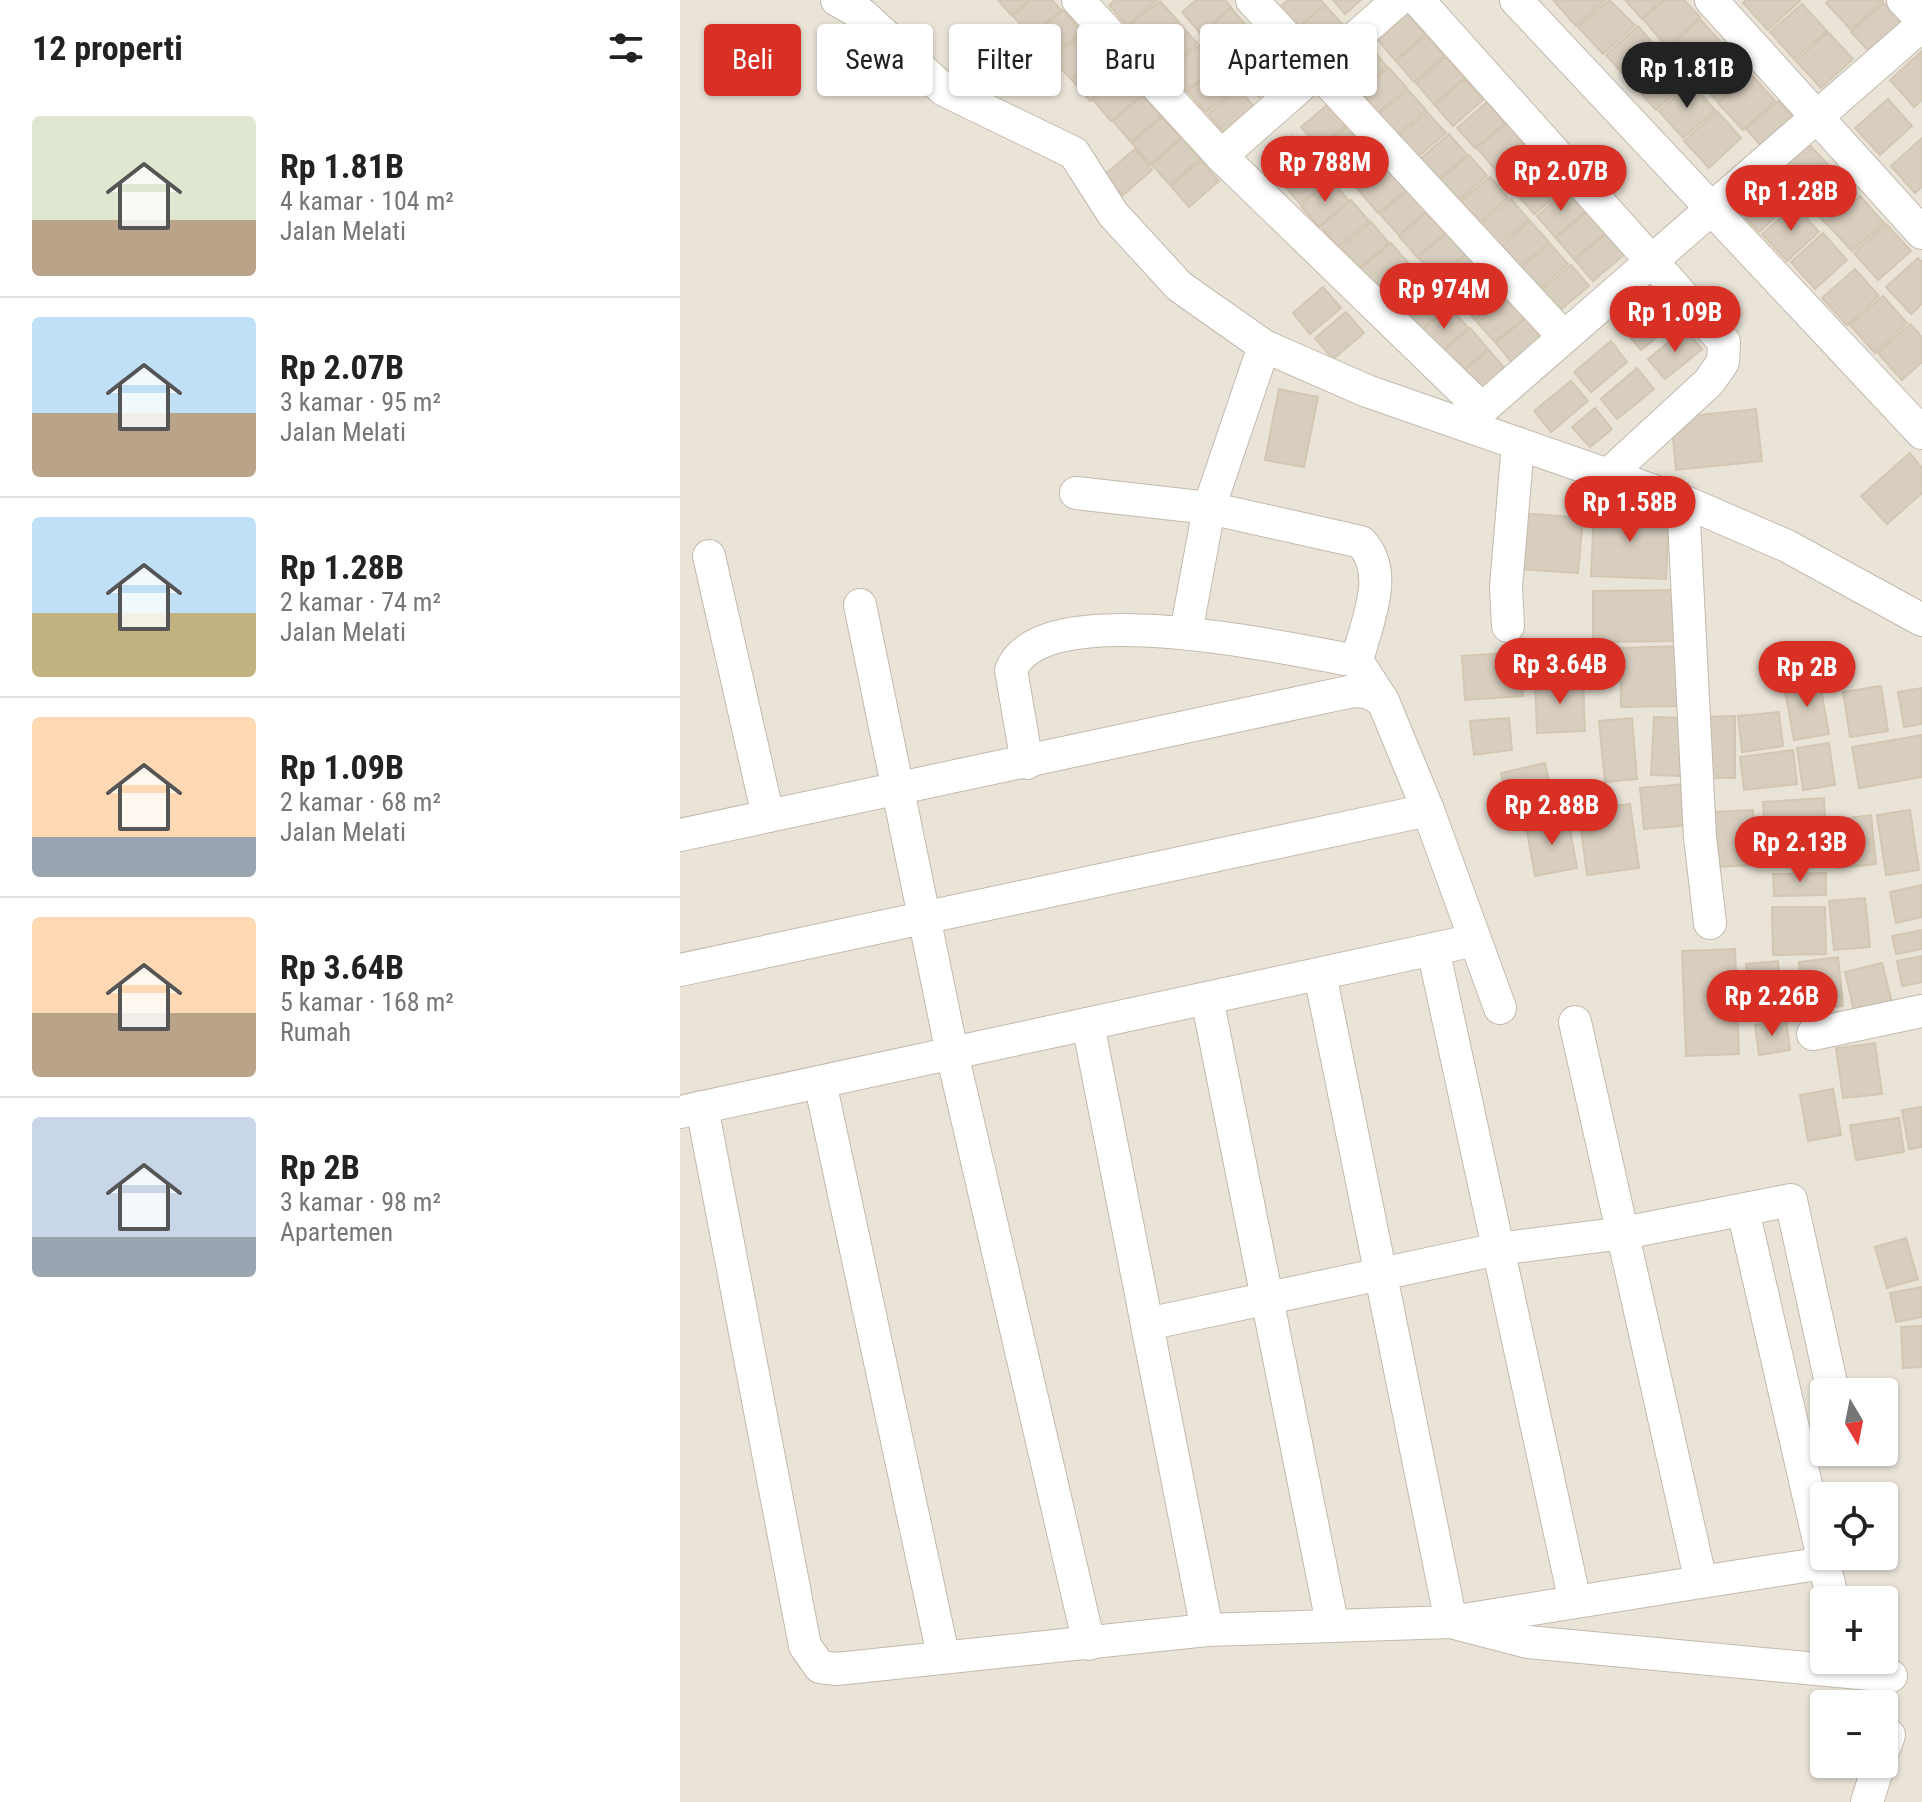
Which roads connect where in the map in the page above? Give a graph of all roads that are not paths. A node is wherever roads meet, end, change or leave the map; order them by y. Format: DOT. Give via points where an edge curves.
graph roads {
  1 [pos="837,0"];
  2 [pos="1078,0"];
  3 [pos="1252,0"];
  4 [pos="1398,0"];
  5 [pos="1418,0"];
  6 [pos="1516,0"];
  7 [pos="1711,0"];
  8 [pos="1903,0"];
  9 [pos="1922,23"];
  10 [pos="1275,24"];
  11 [pos="1371,24"];
  12 [pos="1290,96"];
  13 [pos="1344,96"];
  14 [pos="1815,118"];
  15 [pos="1221,156"];
  16 [pos="1713,210"];
  17 [pos="1922,233"];
  18 [pos="1654,262"];
  19 [pos="1564,337"];
  20 [pos="1264,346"];
  21 [pos="1916,415"];
  22 [pos="1518,444"];
  23 [pos="1609,474"];
  24 [pos="1076,493"];
  25 [pos="1683,501"];
  26 [pos="1209,508"];
  27 [pos="709,556"];
  28 [pos="860,605"];
  29 [pos="1922,620"];
  30 [pos="1508,626"];
  31 [pos="1186,633"];
  32 [pos="1357,661"];
  33 [pos="1383,701"];
  34 [pos="1027,763"];
  35 [pos="898,789"];
  36 [pos="1428,810"];
  37 [pos="768,816"];
  38 [pos="680,835"];
  39 [pos="924,918"];
  40 [pos="1710,923"];
  41 [pos="1475,940"];
  42 [pos="1433,949"];
  43 [pos="680,970"];
  44 [pos="1320,974"];
  45 [pos="1207,998"];
  46 [pos="1500,1008"];
  47 [pos="1922,1011"];
  48 [pos="1575,1022"];
  49 [pos="1088,1024"];
  50 [pos="1813,1034"];
  51 [pos="952,1053"];
  52 [pos="820,1082"];
  53 [pos="691,1109"];
  54 [pos="1743,1210"];
  55 [pos="1624,1233"];
  56 [pos="1498,1249"];
  57 [pos="1380,1275"];
  58 [pos="1265,1298"];
  59 [pos="1147,1324"];
  60 [pos="1830,1378"];
  61 [pos="1810,1440"];
  62 [pos="1810,1565"];
  63 [pos="1701,1582"];
  64 [pos="1575,1602"];
  65 [pos="1451,1622"];
  66 [pos="1332,1623"];
  67 [pos="1207,1630"];
  68 [pos="1089,1644"];
  69 [pos="943,1655"];
  70 [pos="1810,1663"];
  71 [pos="1883,1674"];
  72 [pos="1891,1676"];
  73 [pos="1875,1778"];
  74 [pos="1867,1802"];
  1 -- 20 [label="street" via="863,15 944,90 1074,153 1113,214 1179,286"];
  2 -- 15 [label="street"];
  3 -- 10 [label="street"];
  4 -- 11 [label="street"];
  5 -- 18 [label="street"];
  6 -- 16 [label="street"];
  7 -- 14 [label="street"];
  8 -- 9 [label="street"];
  9 -- 14 [label="street"];
  12 -- 15 [label="street"];
  13 -- 19 [label="street"];
  14 -- 16 [label="street"];
  14 -- 17 [label="street"];
  15 -- 19 [label="street" via="1482,409"];
  16 -- 18 [label="street"];
  16 -- 21 [label="street"];
  18 -- 19 [label="street"];
  18 -- 23 [label="street" via="1724,342 1723,362 1709,382"];
  20 -- 22 [label="street" via="1333,378"];
  20 -- 26 [label="street"];
  22 -- 23 [label="street"];
  22 -- 30 [label="street" via="1506,587"];
  23 -- 25 [label="street"];
  24 -- 26 [label="street"];
  25 -- 29 [label="street" via="1787,546"];
  25 -- 40 [label="street" via="1699,822"];
  26 -- 31 [label="street"];
  26 -- 32 [label="street" via="1361,542 1371,554 1377,577"];
  27 -- 37 [label="street"];
  28 -- 35 [label="street"];
  31 -- 32 [label="street"];
  31 -- 34 [label="street" via="1091,628 1025,649 1015,659 1010,681"];
  32 -- 33 [label="street"];
  33 -- 34 [label="street" via="1353,691"];
  33 -- 36 [label="street"];
  34 -- 35 [label="street"];
  35 -- 37 [label="street"];
  35 -- 39 [label="street"];
  36 -- 39 [label="street"];
  36 -- 41 [label="street"];
  37 -- 38 [label="street"];
  39 -- 43 [label="street"];
  39 -- 51 [label="street"];
  41 -- 42 [label="street"];
  41 -- 46 [label="street"];
  42 -- 44 [label="street"];
  42 -- 56 [label="street"];
  44 -- 45 [label="street"];
  44 -- 57 [label="street"];
  45 -- 49 [label="street"];
  45 -- 58 [label="street"];
  47 -- 50 [label="street"];
  48 -- 55 [label="street"];
  49 -- 51 [label="street"];
  49 -- 59 [label="street"];
  51 -- 52 [label="street"];
  51 -- 68 [label="street"];
  52 -- 53 [label="street"];
  52 -- 69 [label="street"];
  53 -- 69 [label="street" via="805,1646 820,1667 837,1669"];
  54 -- 55 [label="street"];
  54 -- 60 [label="street" via="1791,1200"];
  54 -- 61 [label="street"];
  55 -- 56 [label="street"];
  55 -- 63 [label="street"];
  56 -- 57 [label="street"];
  56 -- 64 [label="street"];
  57 -- 58 [label="street"];
  57 -- 65 [label="street"];
  58 -- 59 [label="street"];
  58 -- 66 [label="street"];
  59 -- 67 [label="street"];
  62 -- 63 [label="street"];
  63 -- 64 [label="street"];
  64 -- 65 [label="street"];
  65 -- 66 [label="street"];
  65 -- 70 [label="street" via="1528,1642"];
  66 -- 67 [label="street"];
  67 -- 68 [label="street"];
  68 -- 69 [label="street"];
  71 -- 72 [label="street"];
  73 -- 74 [label="street"];
}
